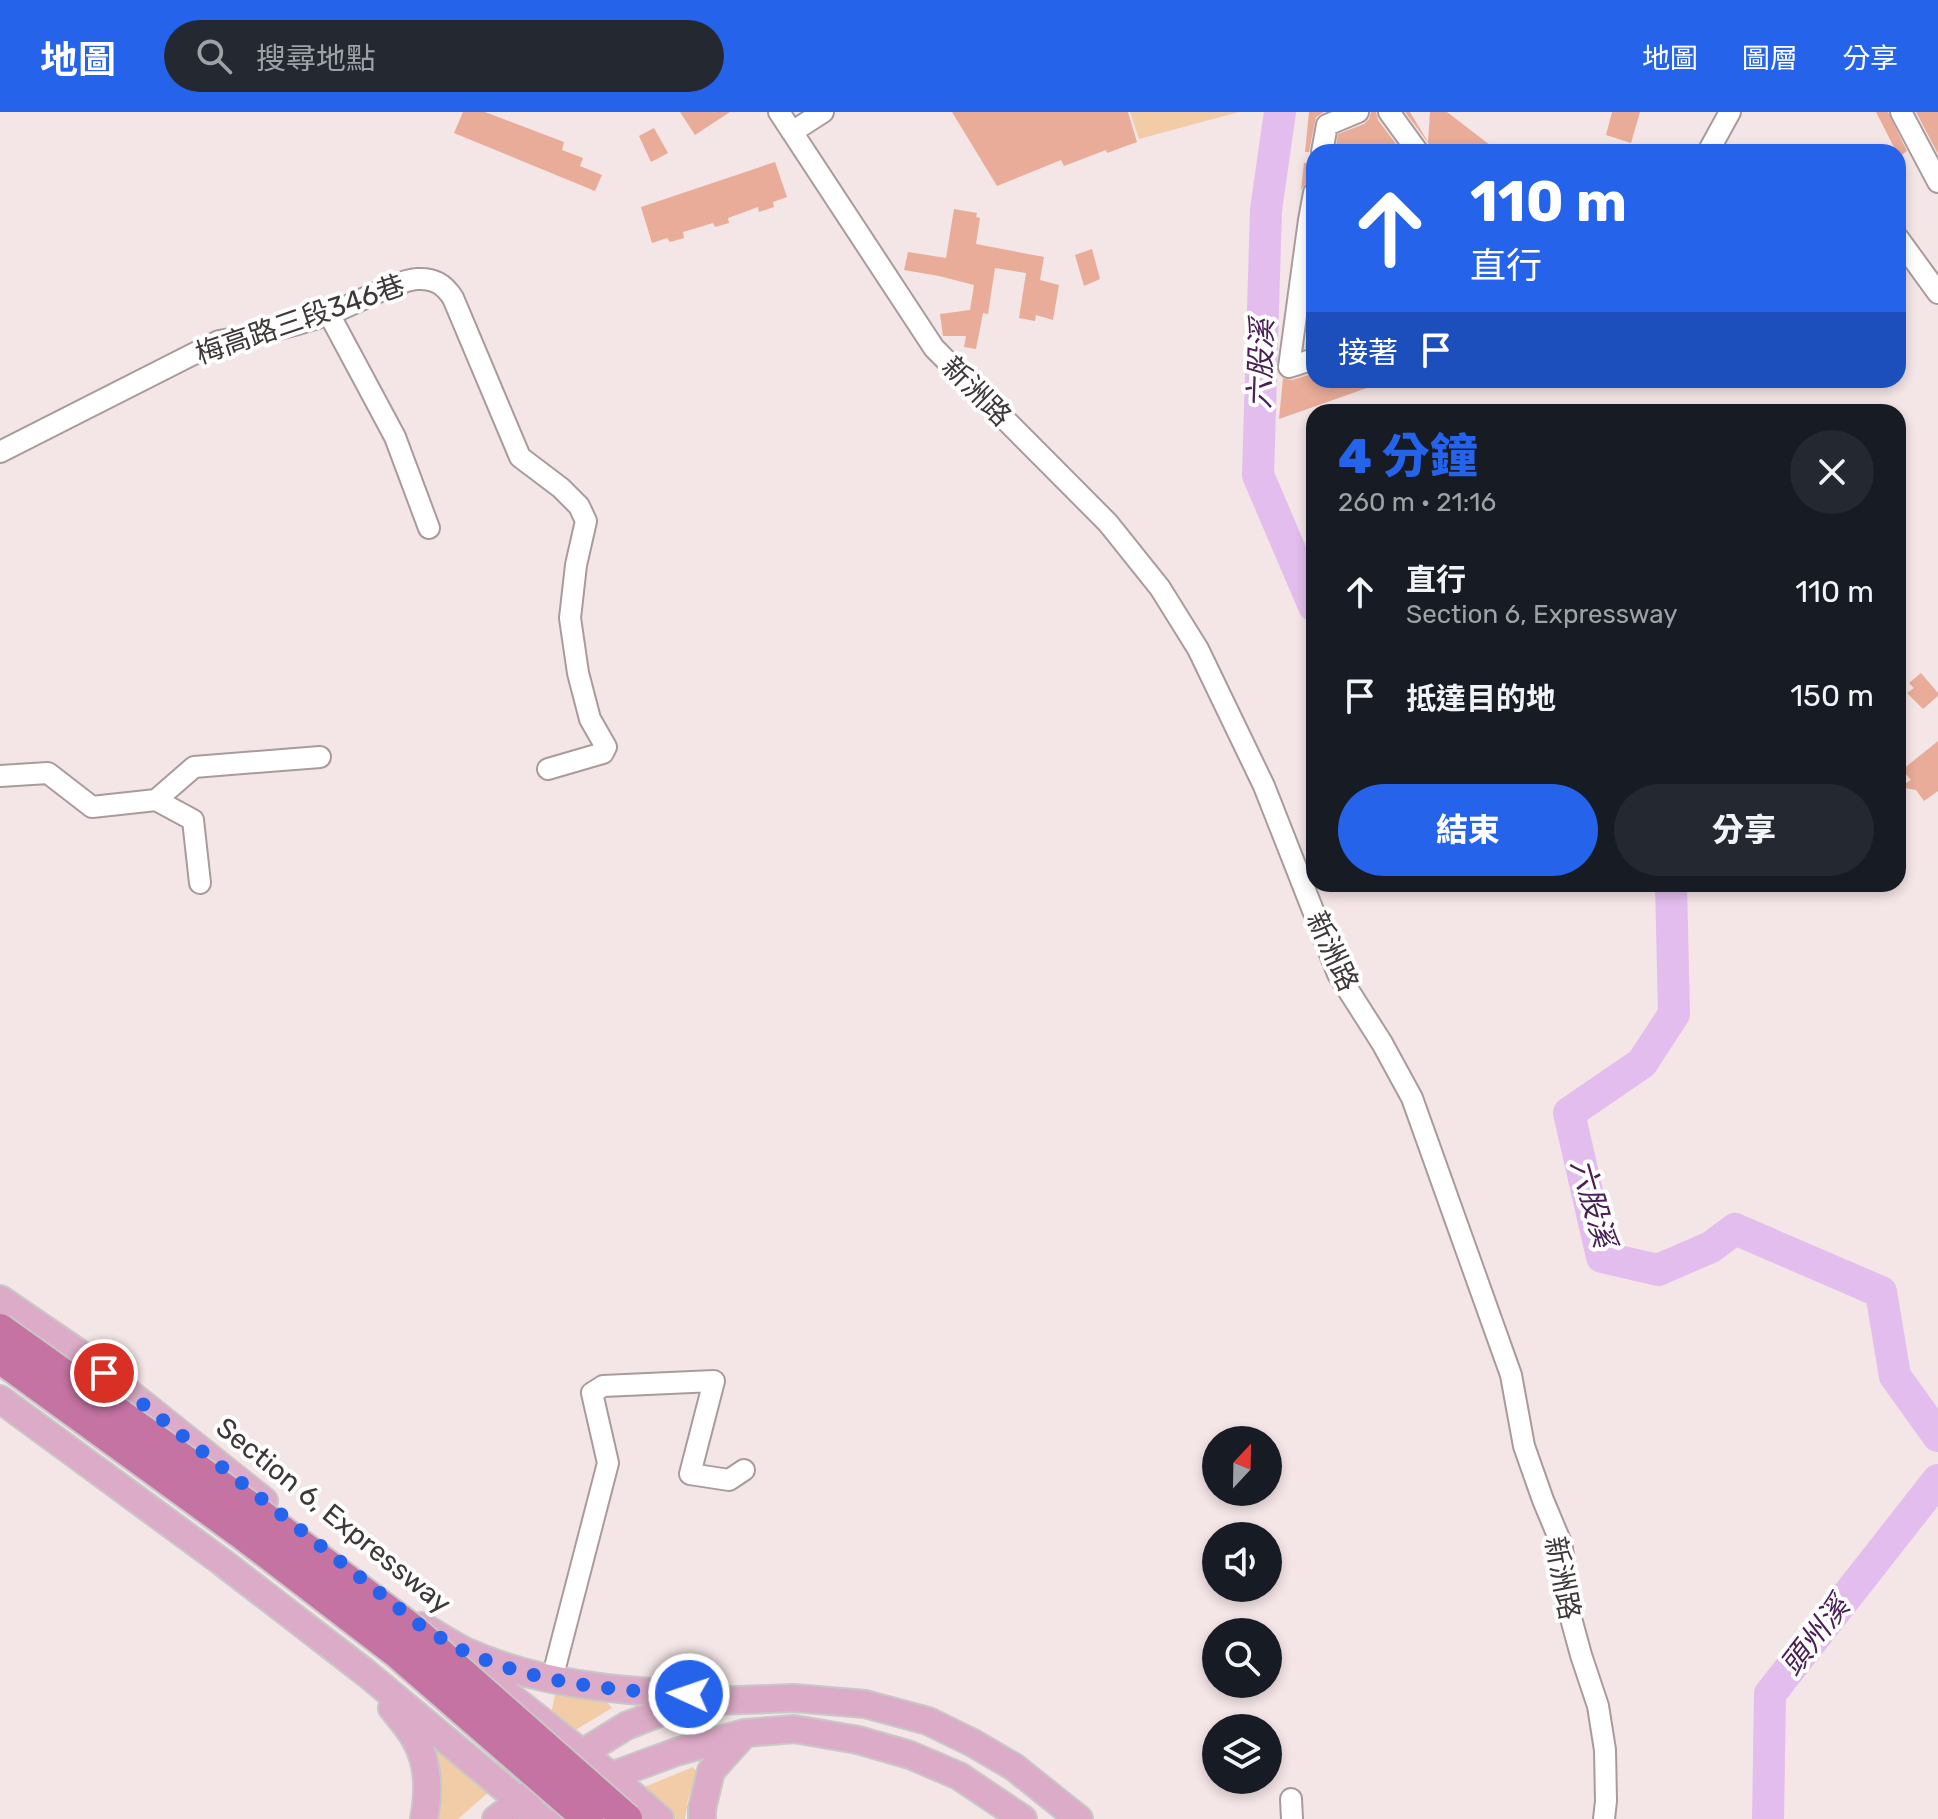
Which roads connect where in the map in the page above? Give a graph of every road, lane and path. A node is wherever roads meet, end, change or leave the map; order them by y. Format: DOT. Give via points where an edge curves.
graph roads {
  1 [pos="779,112"];
  2 [pos="823,112"];
  3 [pos="1358,112"];
  4 [pos="1389,112"];
  5 [pos="1730,112"];
  6 [pos="1901,112"];
  7 [pos="792,132"];
  8 [pos="1323,144"];
  9 [pos="1412,144"];
  10 [pos="1712,144"];
  11 [pos="1938,182"];
  12 [pos="1906,249"];
  13 [pos="1306,253"];
  14 [pos="1938,293"];
  15 [pos="329,314"];
  16 [pos="1306,362"];
  17 [pos="0,452"];
  18 [pos="429,528"];
  19 [pos="320,757"];
  20 [pos="548,769"];
  21 [pos="0,776"];
  22 [pos="156,800"];
  23 [pos="200,883"];
  24 [pos="0,1299"];
  25 [pos="0,1329"];
  26 [pos="0,1358"];
  27 [pos="0,1399"];
  28 [pos="744,1470"];
  29 [pos="421,1626"];
  30 [pos="366,1673"];
  31 [pos="552,1679"];
  32 [pos="794,1698"];
  33 [pos="745,1733"];
  34 [pos="581,1753"];
  35 [pos="611,1776"];
  36 [pos="521,1802"];
  37 [pos="1015,1815"];
  38 [pos="424,1819"];
  39 [pos="496,1819"];
  40 [pos="541,1819"];
  41 [pos="562,1819"];
  42 [pos="588,1819"];
  43 [pos="627,1819"];
  44 [pos="660,1819"];
  45 [pos="702,1819"];
  46 [pos="1079,1819"];
  47 [pos="1604,1819"];
  1 -- 7 [label="street, 新洲路"];
  2 -- 7 [label="street"];
  3 -- 8 [label="street" via="1327,125"];
  4 -- 9 [label="street"];
  5 -- 10 [label="street"];
  6 -- 11 [label="street"];
  7 -- 47 [label="street, 新洲路" via="934,348 1108,523 1160,588 1198,649 1251,758 1338,974 1412,1098 1511,1375 1524,1446 1561,1543 1566,1600 1598,1706 1605,1750"];
  12 -- 14 [label="street"];
  13 -- 16 [label="street" via="1289,367"];
  15 -- 17 [label="street, 梅高路三段346巷" via="219,341"];
  15 -- 18 [label="street" via="395,437"];
  15 -- 20 [label="street, 梅高路三段346巷" via="414,278 446,287 520,457 579,506 586,521 570,618 590,719 606,747 603,753"];
  19 -- 22 [label="street" via="194,767"];
  21 -- 22 [label="street" via="48,773 92,807"];
  22 -- 23 [label="street" via="193,820"];
  24 -- 29 [label="main road, Section 6, Expressway" via="79,1353"];
  25 -- 43 [label="highway, bridge" via="412,1629"];
  26 -- 42 [label="highway, bridge" via="396,1652"];
  27 -- 30 [label="main road"];
  28 -- 31 [label="street" via="729,1480 690,1474 714,1381 603,1386 592,1393 608,1463"];
  29 -- 31 [label="main road" via="503,1666"];
  29 -- 34 [label="main road, Section 6, Expressway"];
  30 -- 36 [label="main road"];
  30 -- 38 [label="main road" via="416,1740 427,1771"];
  31 -- 32 [label="main road" via="610,1690"];
  32 -- 34 [label="main road" via="687,1702 626,1726"];
  32 -- 46 [label="main road" via="865,1704 928,1721 1014,1767"];
  33 -- 35 [label="main road"];
  33 -- 37 [label="main road" via="794,1729 910,1755 959,1776"];
  33 -- 45 [label="main road" via="711,1771"];
  34 -- 35 [label="main road, Section 6, Expressway"];
  34 -- 36 [label="main road"];
  35 -- 41 [label="main road"];
  35 -- 44 [label="main road, Section 6, Expressway"];
  36 -- 39 [label="main road"];
  36 -- 40 [label="main road"];
}
